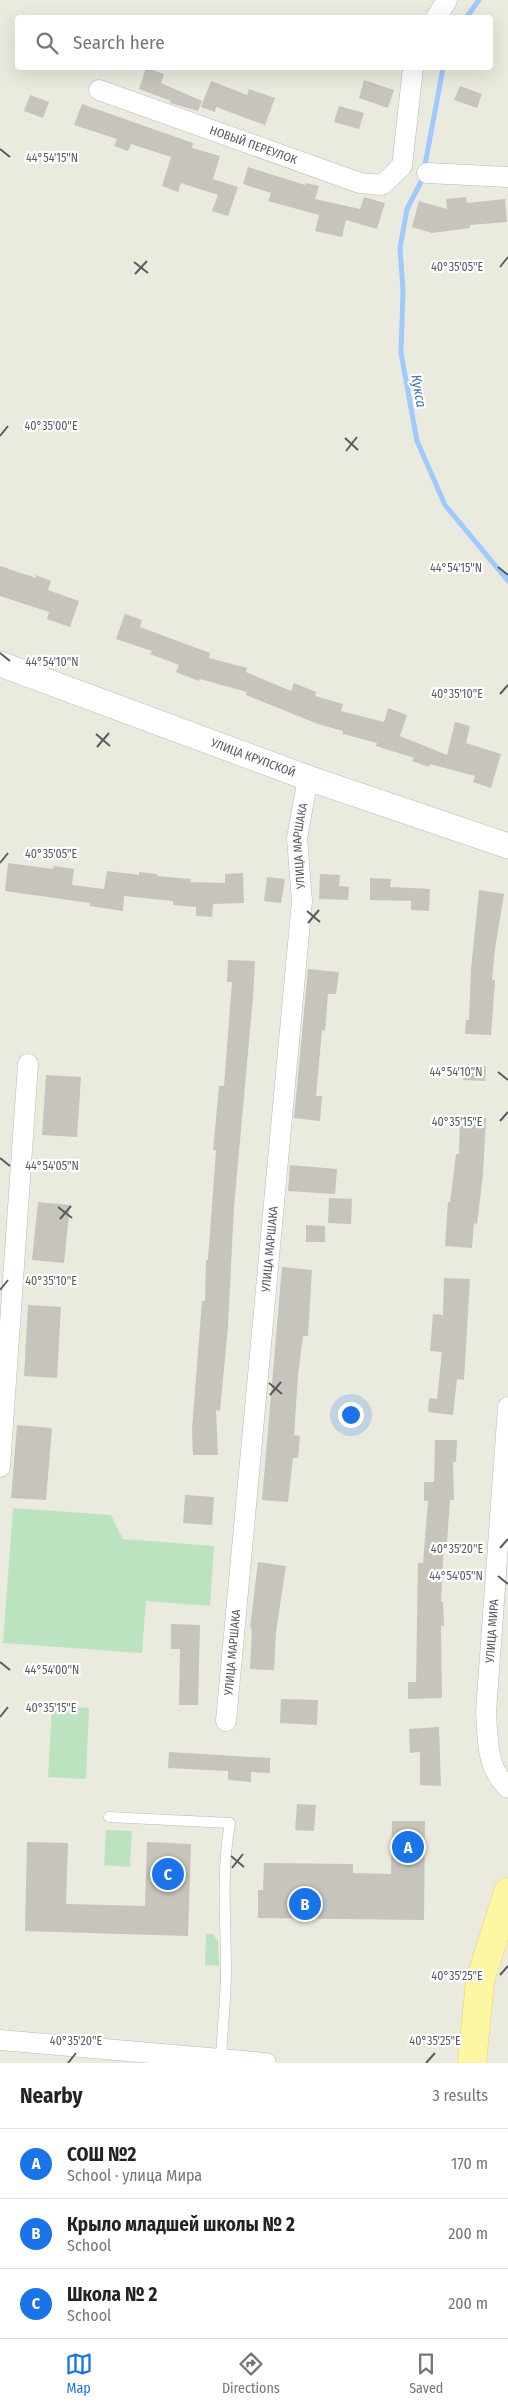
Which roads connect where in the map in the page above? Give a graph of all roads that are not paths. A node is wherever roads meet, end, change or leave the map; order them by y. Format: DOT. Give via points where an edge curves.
graph roads {
  1 [pos="447,0"];
  2 [pos="438,15"];
  3 [pos="413,70"];
  4 [pos="99,90"];
  5 [pos="427,173"];
  6 [pos="508,177"];
  7 [pos="0,664"];
  8 [pos="308,778"];
  9 [pos="508,846"];
  10 [pos="28,1064"];
  11 [pos="508,1407"];
  12 [pos="0,1468"];
  13 [pos="226,1721"];
  14 [pos="508,1788"];
  15 [pos="109,1817"];
  16 [pos="508,1892"];
  17 [pos="0,2040"];
  18 [pos="221,2059"];
  19 [pos="266,2063"];
  20 [pos="472,2063"];
  1 -- 2 [label="street"];
  3 -- 4 [label="street, НОВЫЙ ПЕРЕУЛОК" via="402,166 382,185 360,183"];
  5 -- 6 [label="street"];
  7 -- 8 [label="street, УЛИЦА КРУПСКОЙ"];
  8 -- 9 [label="street, УЛИЦА КРУПСКОЙ"];
  8 -- 13 [label="street, УЛИЦА МАРШАКА" via="297,838 302,901"];
  10 -- 12 [label="street"];
  11 -- 14 [label="street, УЛИЦА МИРА" via="486,1712 488,1755 498,1779"];
  15 -- 18 [label="lane" via="230,1823 223,1880 226,1973"];
  16 -- 20 [label="main road" via="480,1981"];
  17 -- 18 [label="street"];
  18 -- 19 [label="street"];
}
